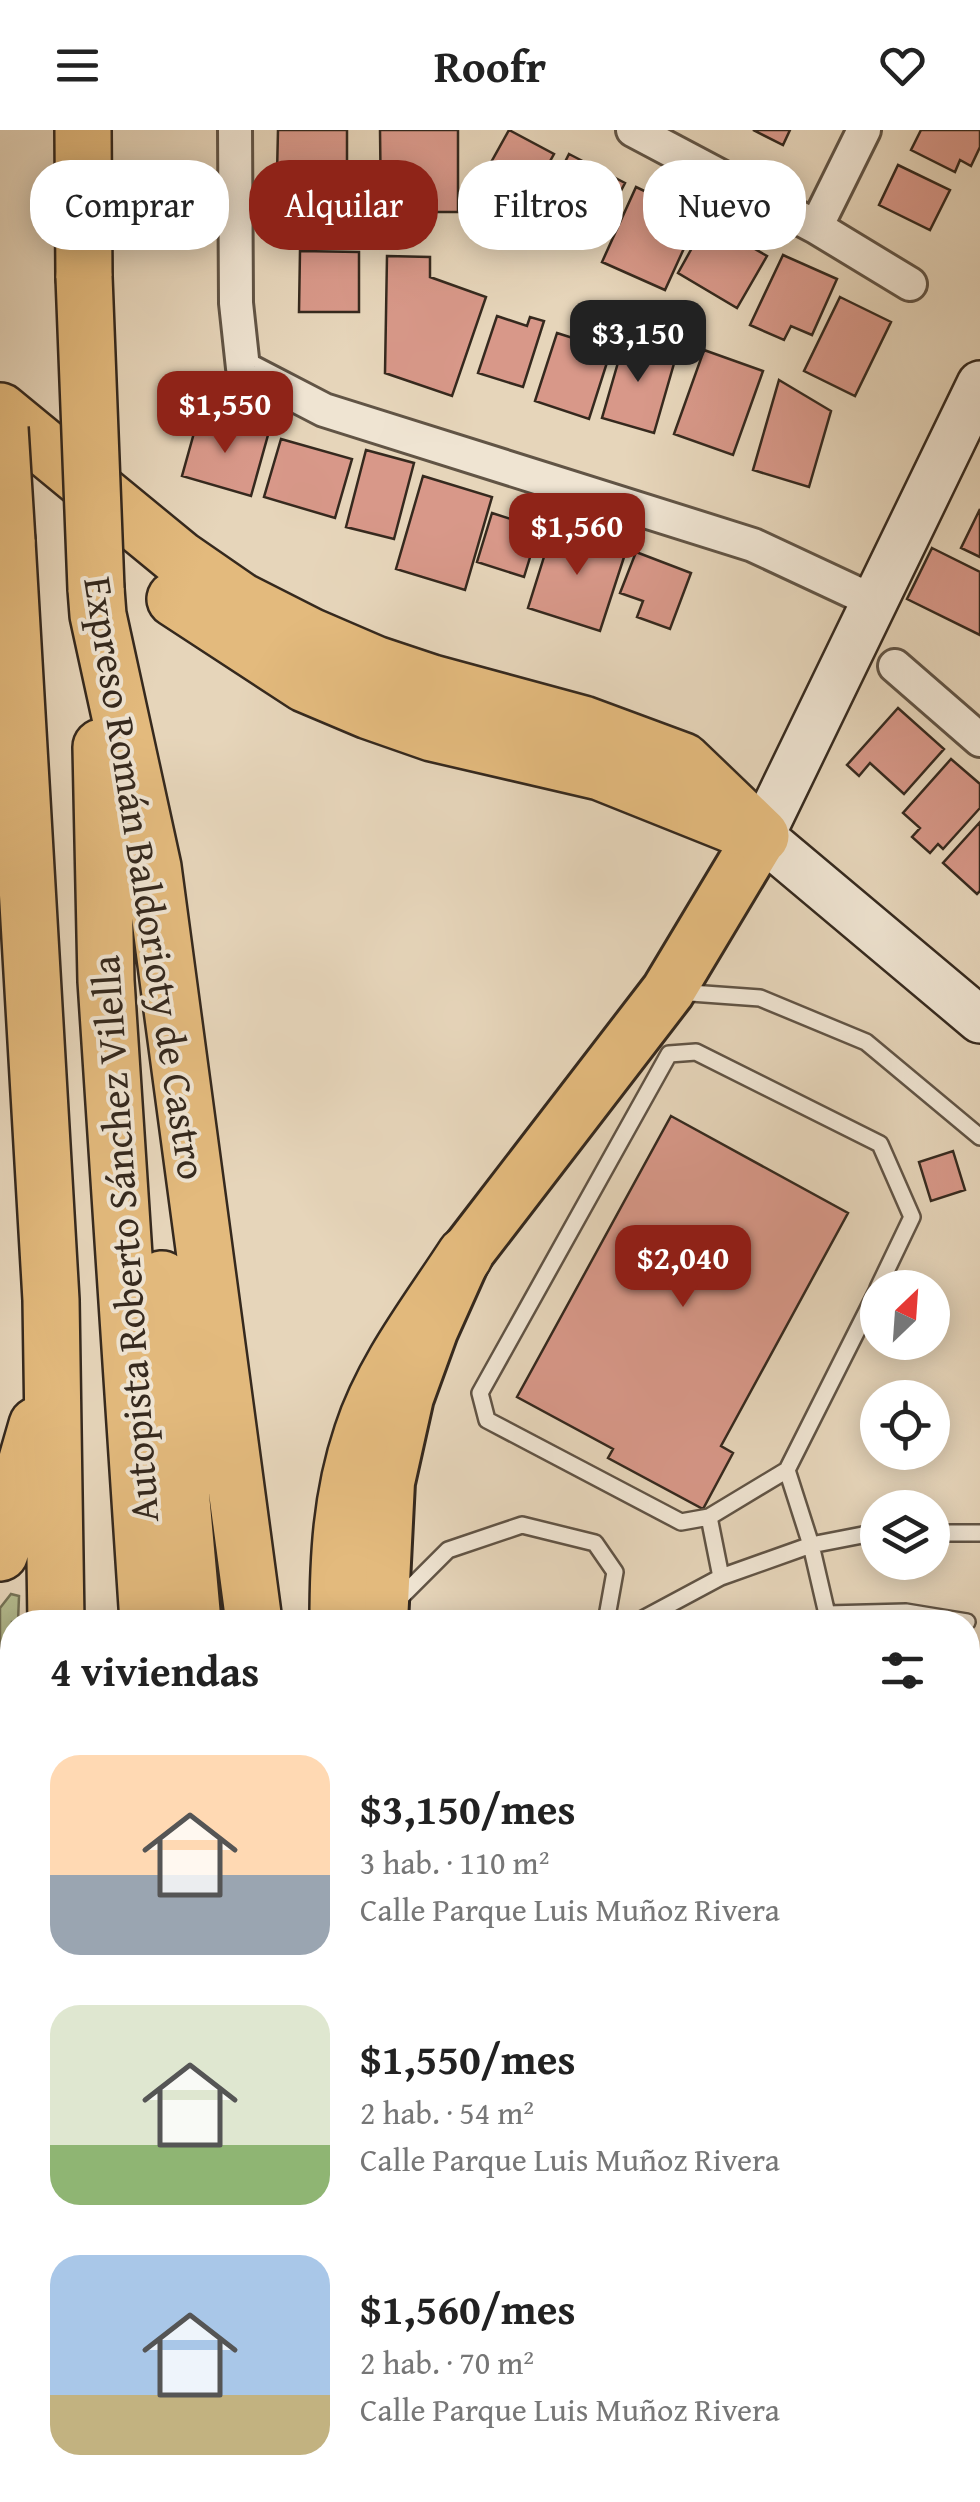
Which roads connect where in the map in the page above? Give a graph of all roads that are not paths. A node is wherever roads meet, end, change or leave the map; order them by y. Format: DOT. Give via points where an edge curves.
graph roads {
  1 [pos="83,130"];
  2 [pos="235,130"];
  3 [pos="632,130"];
  4 [pos="864,130"];
  5 [pos="816,226"];
  6 [pos="910,284"];
  7 [pos="980,384"];
  8 [pos="0,411"];
  9 [pos="0,428"];
  10 [pos="0,462"];
  11 [pos="874,601"];
  12 [pos="97,602"];
  13 [pos="895,666"];
  14 [pos="980,740"];
  15 [pos="133,782"];
  16 [pos="761,836"];
  17 [pos="668,992"];
  18 [pos="980,1020"];
  19 [pos="980,1137"];
  20 [pos="465,1255"];
  21 [pos="887,1270"];
  22 [pos="860,1324"];
  23 [pos="53,1374"];
  24 [pos="786,1470"];
  25 [pos="709,1517"];
  26 [pos="950,1532"];
  27 [pos="980,1533"];
  28 [pos="860,1536"];
  29 [pos="812,1545"];
  30 [pos="0,1554"];
  31 [pos="720,1577"];
  32 [pos="56,1610"];
  33 [pos="147,1610"];
  34 [pos="191,1610"];
  35 [pos="252,1610"];
  36 [pos="364,1610"];
  37 [pos="379,1610"];
  38 [pos="608,1610"];
  39 [pos="659,1610"];
  40 [pos="825,1610"];
  1 -- 12 [label="highway, Expreso Román Baldorioty de Castro, bridge"];
  2 -- 11 [label="street" via="236,303 244,368 324,410 752,545"];
  3 -- 5 [label="street"];
  4 -- 5 [label="street"];
  5 -- 6 [label="street"];
  7 -- 11 [label="street"];
  8 -- 16 [label="highway" via="180,559 241,600 375,664 583,724 683,762"];
  9 -- 23 [label="highway, bridge"];
  10 -- 16 [label="highway" via="180,603 306,684 432,733 600,772"];
  11 -- 16 [label="street"];
  12 -- 15 [label="highway, Expreso Román Baldorioty de Castro"];
  12 -- 33 [label="highway, Autopista Roberto Sánchez Vilella" via="106,981"];
  13 -- 14 [label="street"];
  15 -- 34 [label="highway" via="132,870 152,1162"];
  15 -- 35 [label="highway, Expreso Román Baldorioty de Castro" via="153,867"];
  16 -- 17 [label="main road"];
  16 -- 18 [label="street"];
  17 -- 19 [label="lane" via="760,998 866,1042"];
  17 -- 20 [label="main road"];
  20 -- 36 [label="highway" via="392,1369 362,1431 341,1522"];
  21 -- 25 [label="lane" via="912,1217 880,1144 696,1052 669,1054 480,1393 487,1420 682,1522"];
  22 -- 24 [label="lane"];
  23 -- 30 [label="highway"];
  23 -- 32 [label="highway"];
  24 -- 25 [label="lane"];
  24 -- 29 [label="lane"];
  25 -- 31 [label="lane"];
  26 -- 27 [label="lane"];
  28 -- 29 [label="lane"];
  29 -- 31 [label="lane"];
  29 -- 40 [label="lane"];
  31 -- 39 [label="lane"];
  37 -- 38 [label="lane" via="448,1550 522,1524 595,1543 615,1572"];
}
